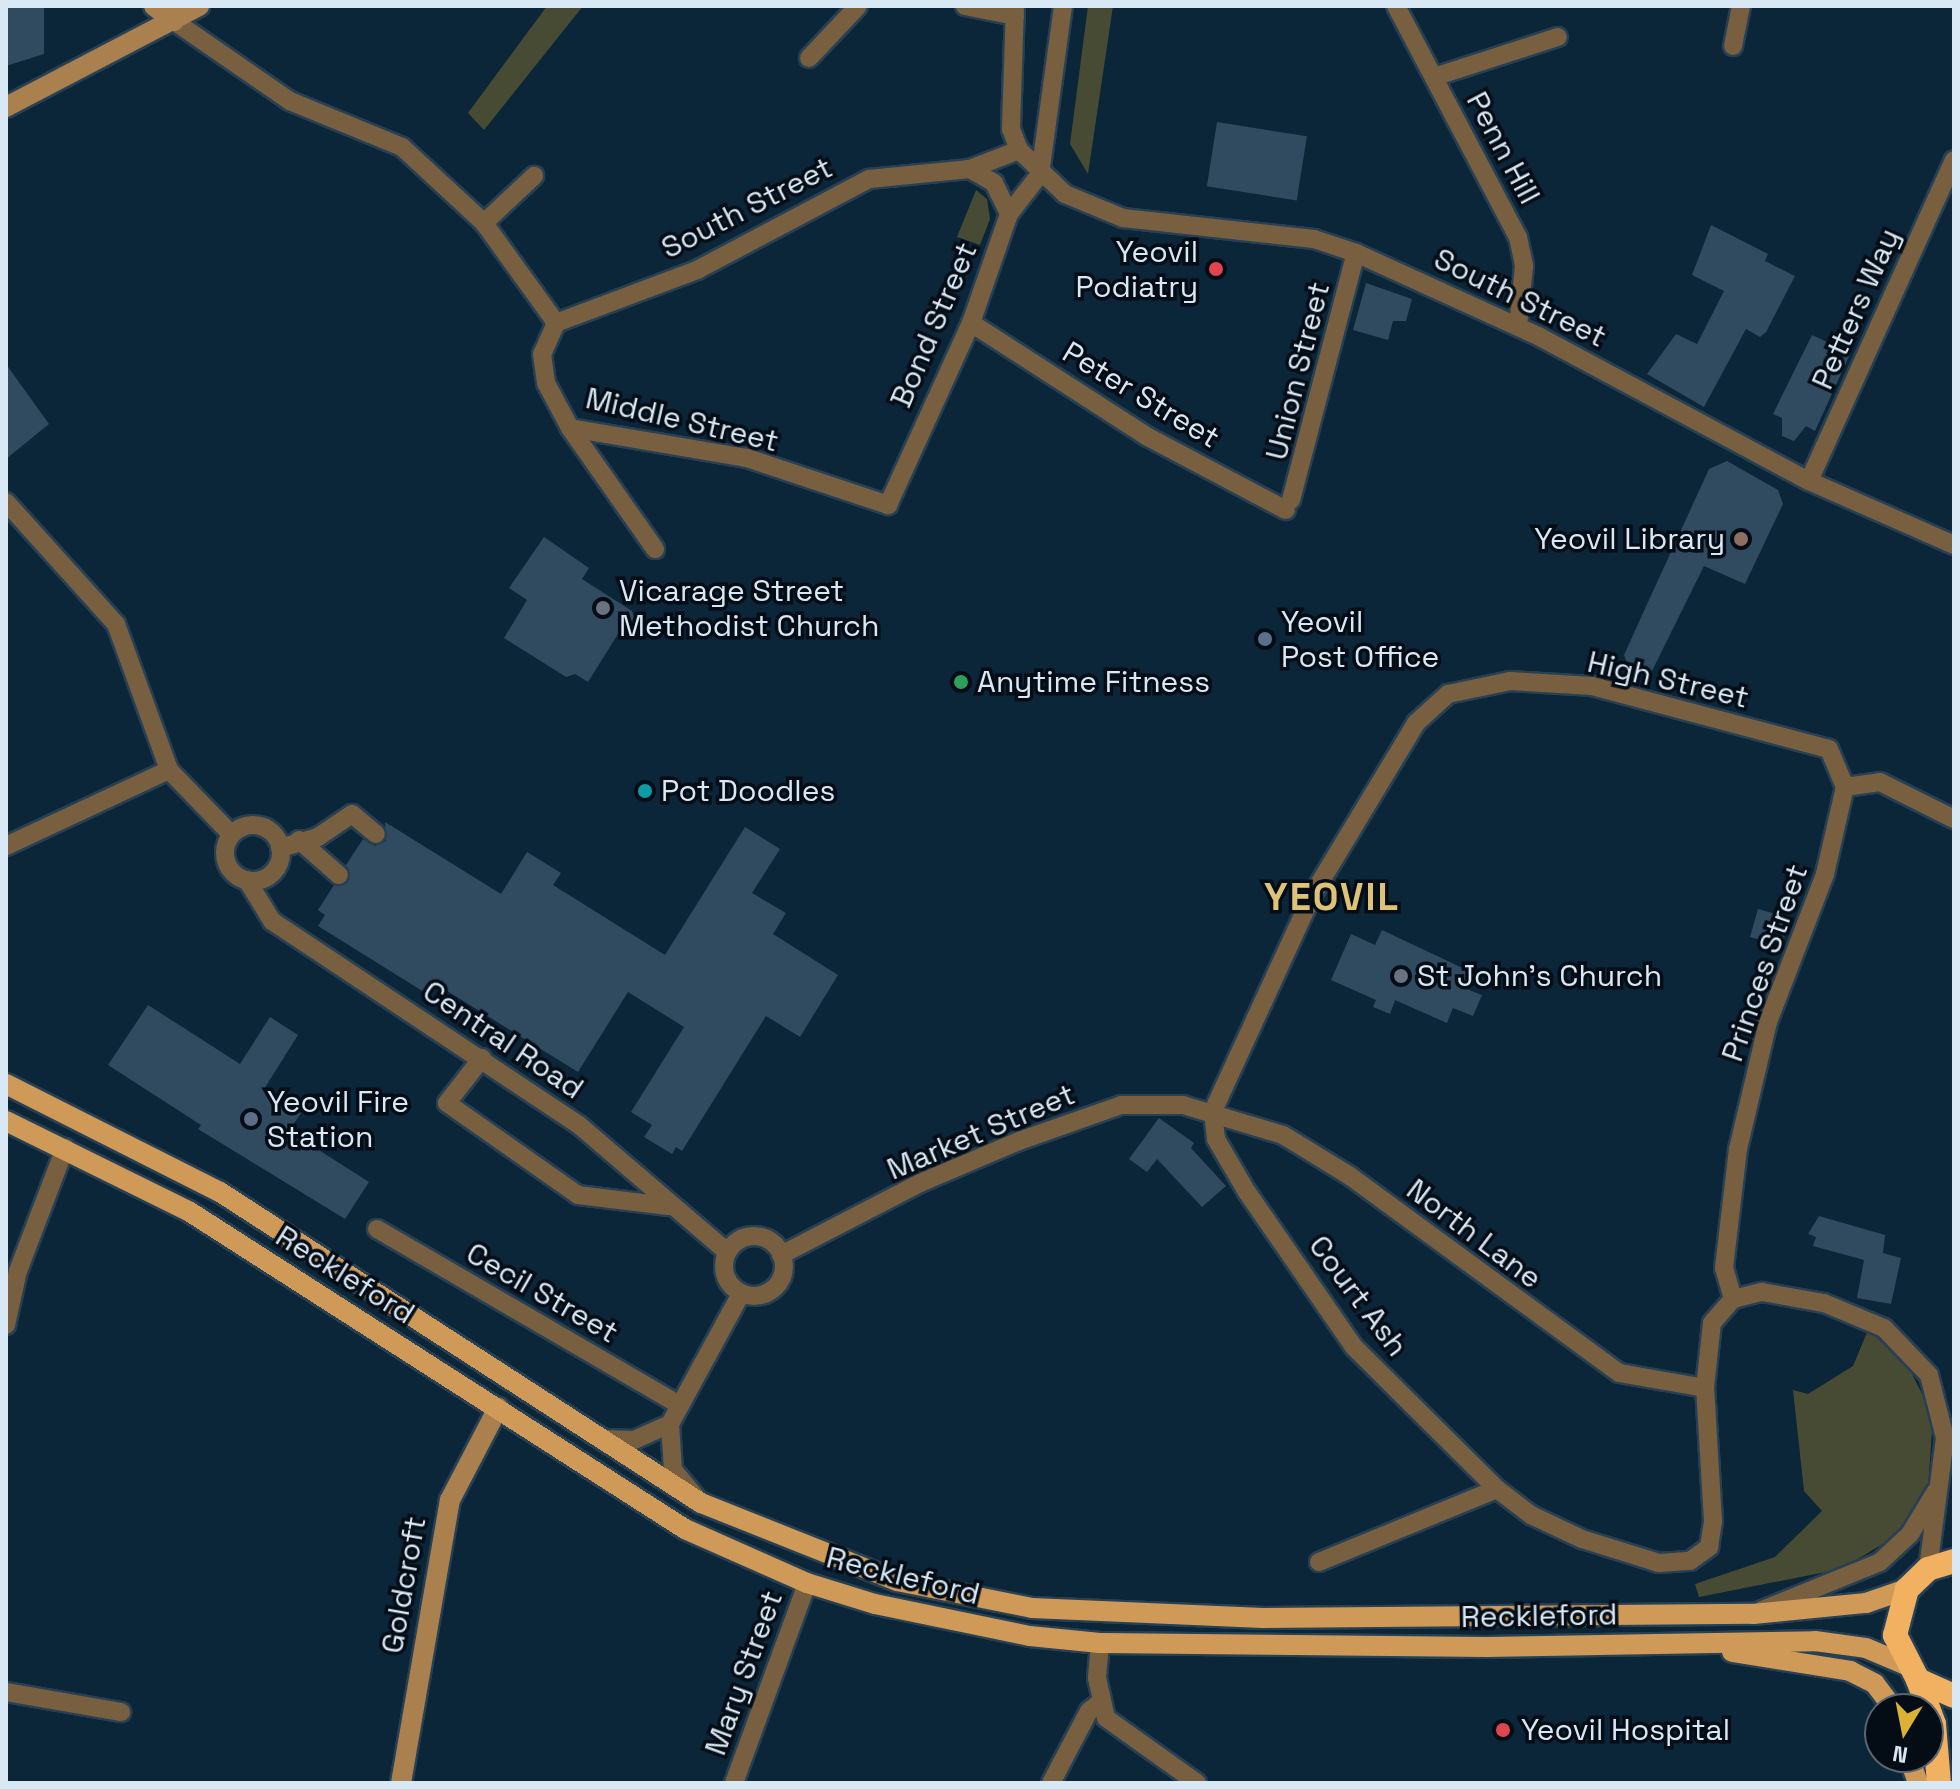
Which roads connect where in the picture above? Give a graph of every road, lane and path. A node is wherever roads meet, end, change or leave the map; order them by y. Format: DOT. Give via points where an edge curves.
graph roads {
  1 [pos="154,6"];
  2 [pos="199,6"];
  3 [pos="858,6"];
  4 [pos="965,6"];
  5 [pos="1063,6"];
  6 [pos="1396,6"];
  7 [pos="1741,6"];
  8 [pos="1015,11"];
  9 [pos="174,21"];
  10 [pos="1558,37"];
  11 [pos="1733,46"];
  12 [pos="809,58"];
  13 [pos="1434,77"];
  14 [pos="6,107"];
  15 [pos="1019,150"];
  16 [pos="1954,160"];
  17 [pos="970,169"];
  18 [pos="1040,174"];
  19 [pos="534,176"];
  20 [pos="1009,214"];
  21 [pos="484,223"];
  22 [pos="1356,253"];
  23 [pos="556,323"];
  24 [pos="971,323"];
  25 [pos="1518,326"];
  26 [pos="570,428"];
  27 [pos="1809,481"];
  28 [pos="6,502"];
  29 [pos="888,505"];
  30 [pos="1288,505"];
  31 [pos="1954,545"];
  32 [pos="655,549"];
  33 [pos="169,770"];
  34 [pos="1845,787"];
  35 [pos="1954,819"];
  36 [pos="231,834"];
  37 [pos="376,834"];
  38 [pos="299,840"];
  39 [pos="6,846"];
  40 [pos="280,848"];
  41 [pos="339,875"];
  42 [pos="247,880"];
  43 [pos="482,1058"];
  44 [pos="6,1084"];
  45 [pos="1213,1111"];
  46 [pos="6,1121"];
  47 [pos="65,1148"];
  48 [pos="668,1206"];
  49 [pos="377,1229"];
  50 [pos="727,1252"];
  51 [pos="781,1255"];
  52 [pos="741,1294"];
  53 [pos="1733,1299"];
  54 [pos="6,1325"];
  55 [pos="1705,1388"];
  56 [pos="680,1405"];
  57 [pos="498,1408"];
  58 [pos="670,1424"];
  59 [pos="604,1439"];
  60 [pos="1943,1480"];
  61 [pos="1497,1489"];
  62 [pos="701,1503"];
  63 [pos="1954,1561"];
  64 [pos="1319,1562"];
  65 [pos="1928,1569"];
  66 [pos="807,1583"];
  67 [pos="1907,1589"];
  68 [pos="1753,1614"];
  69 [pos="1100,1643"];
  70 [pos="1682,1645"];
  71 [pos="1912,1673"];
  72 [pos="6,1692"];
  73 [pos="1882,1693"];
  74 [pos="1954,1696"];
  75 [pos="1101,1702"];
  76 [pos="121,1712"];
  77 [pos="401,1783"];
  78 [pos="734,1783"];
  79 [pos="1051,1783"];
  80 [pos="1197,1783"];
  81 [pos="1939,1783"];
  1 -- 9 [label="street"];
  2 -- 9 [label="street"];
  3 -- 12 [label="street"];
  4 -- 8 [label="street"];
  5 -- 18 [label="street"];
  6 -- 13 [label="street, Penn Hill"];
  7 -- 11 [label="street"];
  8 -- 15 [label="street" via="1007,110"];
  9 -- 14 [label="street"];
  9 -- 21 [label="street" via="290,101 402,147"];
  10 -- 13 [label="street"];
  13 -- 25 [label="street, Penn Hill" via="1518,237 1524,266"];
  15 -- 17 [label="street, South Street"];
  15 -- 18 [label="street, South Street"];
  16 -- 27 [label="street, Petters Way"];
  17 -- 20 [label="street" via="994,183"];
  17 -- 23 [label="street, South Street" via="869,179 697,270"];
  18 -- 20 [label="street, Bond Street"];
  18 -- 22 [label="street, South Street" via="1065,194 1123,218 1299,237"];
  19 -- 21 [label="street"];
  20 -- 24 [label="street, Bond Street"];
  21 -- 23 [label="street"];
  22 -- 25 [label="street, South Street"];
  22 -- 30 [label="street, Union Street"];
  23 -- 26 [label="street, Middle Street" via="542,354 546,383"];
  24 -- 29 [label="street, Bond Street"];
  24 -- 30 [label="street, Peter Street" via="1148,437"];
  25 -- 27 [label="street, South Street"];
  26 -- 29 [label="street, Middle Street" via="747,458"];
  26 -- 32 [label="street"];
  27 -- 31 [label="street, South Street"];
  28 -- 33 [label="street" via="116,624 149,727"];
  33 -- 36 [label="street"];
  33 -- 39 [label="street"];
  34 -- 35 [label="street" via="1880,782"];
  34 -- 45 [label="street, High Street" via="1829,749 1592,686 1475,684 1439,700 1416,723 1313,894"];
  34 -- 53 [label="street, Princes Street" via="1825,874 1768,1022 1738,1149 1724,1268"];
  36 -- 40 [label="street" via="256,825 272,832"];
  36 -- 42 [label="street" via="226,861"];
  37 -- 38 [label="street" via="352,814 318,837"];
  38 -- 40 [label="street"];
  38 -- 41 [label="street"];
  40 -- 42 [label="street" via="272,873"];
  42 -- 43 [label="street, Central Road" via="272,921"];
  43 -- 48 [label="street, Central Road" via="579,1125"];
  43 -- 48 [label="street" via="447,1103 578,1195"];
  44 -- 59 [label="main road, Reckleford" via="220,1192"];
  45 -- 51 [label="street, Market Street" via="1150,1101 1121,1105 961,1163"];
  45 -- 55 [label="street, North Lane" via="1283,1135 1350,1176 1619,1373"];
  45 -- 61 [label="street, Court Ash" via="1216,1139 1247,1192 1354,1347"];
  46 -- 47 [label="main road, Reckleford"];
  47 -- 54 [label="street" via="18,1271"];
  47 -- 57 [label="main road, Reckleford" via="190,1212"];
  48 -- 50 [label="street, Central Road"];
  49 -- 56 [label="street, Cecil Street"];
  50 -- 51 [label="street" via="741,1239 760,1237"];
  50 -- 52 [label="street" via="727,1280"];
  51 -- 52 [label="street" via="783,1275 771,1291"];
  52 -- 56 [label="street"];
  53 -- 55 [label="street, Court Ash" via="1712,1323"];
  53 -- 60 [label="street" via="1762,1292 1824,1303 1884,1328 1911,1349 1929,1375 1943,1413"];
  55 -- 61 [label="street, Court Ash" via="1713,1521 1709,1547 1690,1561 1659,1563 1582,1539 1531,1515"];
  56 -- 58 [label="street"];
  57 -- 66 [label="main road, Reckleford" via="685,1529"];
  57 -- 77 [label="street, Goldcroft" via="450,1500"];
  58 -- 59 [label="street" via="634,1440"];
  58 -- 62 [label="street" via="673,1470"];
  59 -- 62 [label="main road, Reckleford"];
  60 -- 65 [label="street"];
  60 -- 68 [label="street, Reckleford" via="1910,1534 1880,1562"];
  61 -- 64 [label="street"];
  62 -- 68 [label="main road, Reckleford" via="897,1581 1032,1608 1263,1618"];
  63 -- 65 [label="highway"];
  65 -- 67 [label="highway"];
  66 -- 69 [label="main road, Reckleford" via="952,1622"];
  66 -- 78 [label="street, Mary Street"];
  67 -- 68 [label="main road, Reckleford" via="1866,1603"];
  67 -- 71 [label="highway" via="1895,1619"];
  69 -- 70 [label="main road, Reckleford"];
  69 -- 75 [label="street"];
  70 -- 71 [label="main road, Reckleford" via="1848,1643"];
  70 -- 73 [label="main road" via="1836,1667 1875,1684"];
  71 -- 74 [label="highway"];
  71 -- 81 [label="highway" via="1934,1724"];
  72 -- 76 [label="street"];
  75 -- 79 [label="street" via="1089,1711"];
  75 -- 80 [label="street" via="1121,1734"];
}
